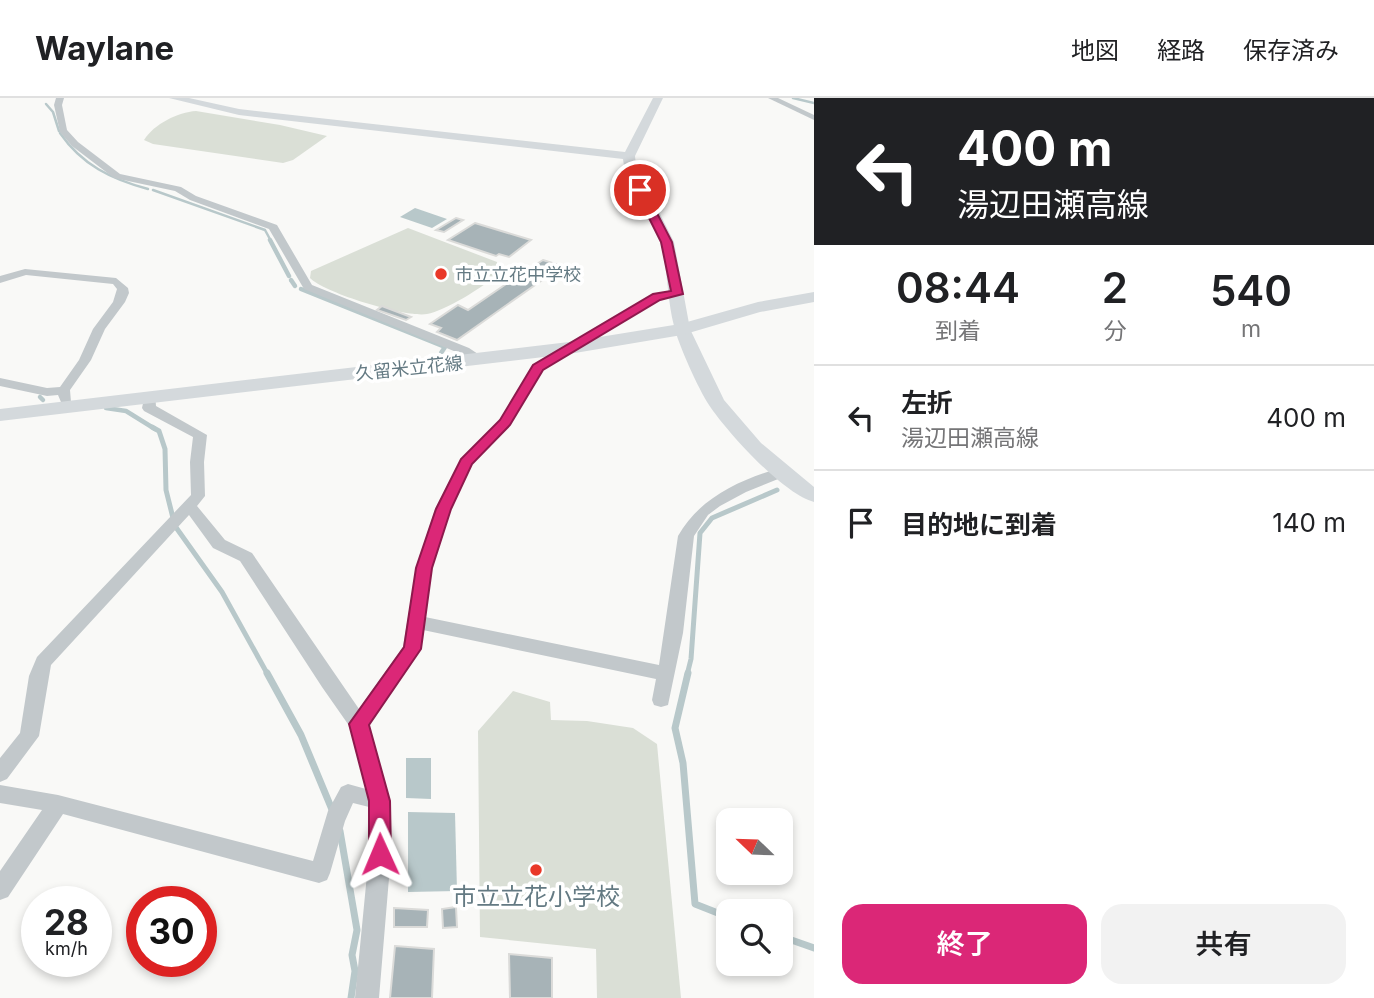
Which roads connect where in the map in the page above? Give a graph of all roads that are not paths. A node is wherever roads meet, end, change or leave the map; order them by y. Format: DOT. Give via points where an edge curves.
graph roads {
  1 [pos="60,98"];
  2 [pos="174,98"];
  3 [pos="658,98"];
  4 [pos="772,98"];
  5 [pos="814,118"];
  6 [pos="629,156"];
  7 [pos="0,280"];
  8 [pos="678,294"];
  9 [pos="814,297"];
  10 [pos="682,329"];
  11 [pos="569,348"];
  12 [pos="481,360"];
  13 [pos="0,382"];
  14 [pos="150,397"];
  15 [pos="66,398"];
  16 [pos="0,415"];
  17 [pos="783,472"];
  18 [pos="814,496"];
  19 [pos="190,507"];
  20 [pos="416,622"];
  21 [pos="666,674"];
  22 [pos="661,700"];
  23 [pos="359,724"];
  24 [pos="0,773"];
  25 [pos="0,794"];
  26 [pos="379,801"];
  27 [pos="58,804"];
  28 [pos="0,890"];
  29 [pos="367,998"];
  1 -- 12 [label="street" via="63,130 117,176 178,189 273,227 308,287"];
  2 -- 6 [label="main road" via="239,112"];
  3 -- 6 [label="main road"];
  4 -- 5 [label="street"];
  6 -- 8 [label="main road" via="631,176 667,242"];
  7 -- 15 [label="street" via="25,272 116,281 122,288"];
  8 -- 10 [label="main road"];
  8 -- 11 [label="street" via="657,297"];
  9 -- 10 [label="main road, 久留米立花線"];
  10 -- 11 [label="main road, 久留米立花線"];
  10 -- 17 [label="main road" via="716,402 754,447"];
  11 -- 12 [label="main road, 久留米立花線"];
  11 -- 20 [label="street" via="538,368 505,422 466,462 443,509 424,568"];
  12 -- 14 [label="main road, 久留米立花線"];
  13 -- 15 [label="street"];
  14 -- 15 [label="main road, 久留米立花線"];
  14 -- 19 [label="street" via="149,408 200,435 198,496"];
  15 -- 16 [label="main road, 久留米立花線"];
  17 -- 18 [label="main road"];
  17 -- 21 [label="street" via="717,500 692,522"];
  19 -- 23 [label="street" via="219,544 246,557"];
  19 -- 24 [label="street" via="43,662 29,736"];
  20 -- 21 [label="street"];
  20 -- 23 [label="street" via="406,662"];
  21 -- 22 [label="street"];
  23 -- 26 [label="street"];
  25 -- 27 [label="street"];
  26 -- 27 [label="street" via="348,793 341,802 319,873"];
  26 -- 29 [label="street" via="380,854"];
  27 -- 28 [label="street"];
}
